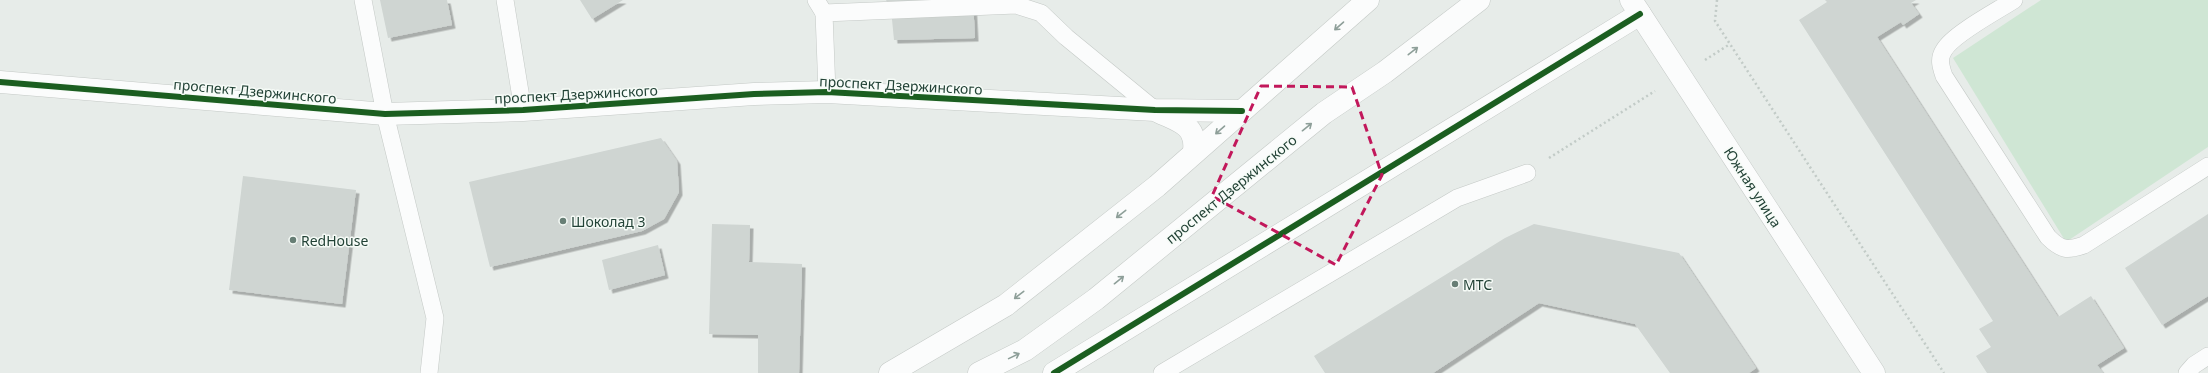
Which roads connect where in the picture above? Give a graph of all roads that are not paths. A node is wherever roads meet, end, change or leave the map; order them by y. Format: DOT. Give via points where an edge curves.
graph roads {
  1 [pos="363,0"];
  2 [pos="505,0"];
  3 [pos="1368,0"];
  4 [pos="1479,0"];
  5 [pos="2014,0"];
  6 [pos="820,7"];
  7 [pos="1636,7"];
  8 [pos="0,82"];
  9 [pos="827,92"];
  10 [pos="523,110"];
  11 [pos="1155,110"];
  12 [pos="1242,111"];
  13 [pos="385,114"];
  14 [pos="1194,152"];
  15 [pos="2208,166"];
  16 [pos="1527,173"];
  17 [pos="2208,356"];
  18 [pos="429,373"];
  19 [pos="890,373"];
  20 [pos="979,373"];
  21 [pos="1054,373"];
  22 [pos="1162,373"];
  23 [pos="1874,373"];
  24 [pos="2187,373"];
  1 -- 13 [label="lane"];
  2 -- 10 [label="lane"];
  3 -- 12 [label="street, one-way"];
  20 -- 4 [label="street, проспект Дзержинского, one-way" via="1026,350 1096,299 1324,113 1385,72"];
  5 -- 15 [label="lane" via="1952,41 1943,50 1940,64 1944,76 2048,238 2058,247 2071,250 2084,245"];
  6 -- 9 [label="lane"];
  6 -- 11 [label="lane" via="1016,5 1041,13 1066,37"];
  7 -- 21 [label="street"];
  7 -- 23 [label="street, Южная улица"];
  8 -- 13 [label="street, проспект Дзержинского"];
  9 -- 10 [label="street, проспект Дзержинского" via="754,94"];
  9 -- 11 [label="street, проспект Дзержинского"];
  10 -- 13 [label="street, проспект Дзержинского"];
  11 -- 12 [label="street, проспект Дзержинского"];
  11 -- 14 [label="street" via="1184,123 1190,129 1196,140"];
  12 -- 14 [label="street, one-way"];
  13 -- 18 [label="lane" via="435,318"];
  14 -- 19 [label="street, one-way" via="1157,186 1006,305"];
  16 -- 22 [label="lane" via="1458,198"];
  17 -- 24 [label="lane"];
}
